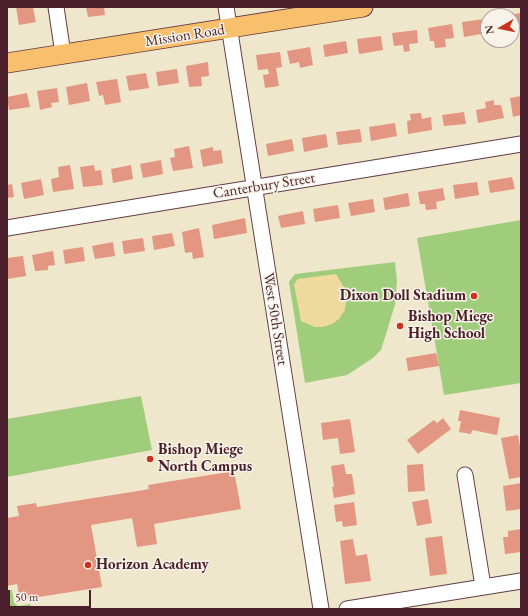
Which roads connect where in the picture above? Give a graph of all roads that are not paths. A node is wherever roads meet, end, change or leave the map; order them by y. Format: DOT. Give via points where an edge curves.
graph roads {
  1 [pos="56,7"];
  2 [pos="226,7"];
  3 [pos="363,7"];
  4 [pos="229,29"];
  5 [pos="63,54"];
  6 [pos="7,63"];
  7 [pos="521,144"];
  8 [pos="254,188"];
  9 [pos="7,228"];
  10 [pos="465,475"];
  11 [pos="521,581"];
  12 [pos="483,586"];
  13 [pos="321,609"];
  14 [pos="348,609"];
  1 -- 5 [label="street"];
  2 -- 4 [label="street, West 50th Street"];
  3 -- 4 [label="main road, Mission Road"];
  4 -- 5 [label="main road, Mission Road"];
  4 -- 8 [label="street, West 50th Street"];
  5 -- 6 [label="main road, Mission Road"];
  7 -- 8 [label="street, Canterbury Street"];
  8 -- 9 [label="street, Canterbury Street"];
  8 -- 13 [label="street, West 50th Street"];
  10 -- 12 [label="street"];
  11 -- 12 [label="street"];
  12 -- 14 [label="street"];
}
